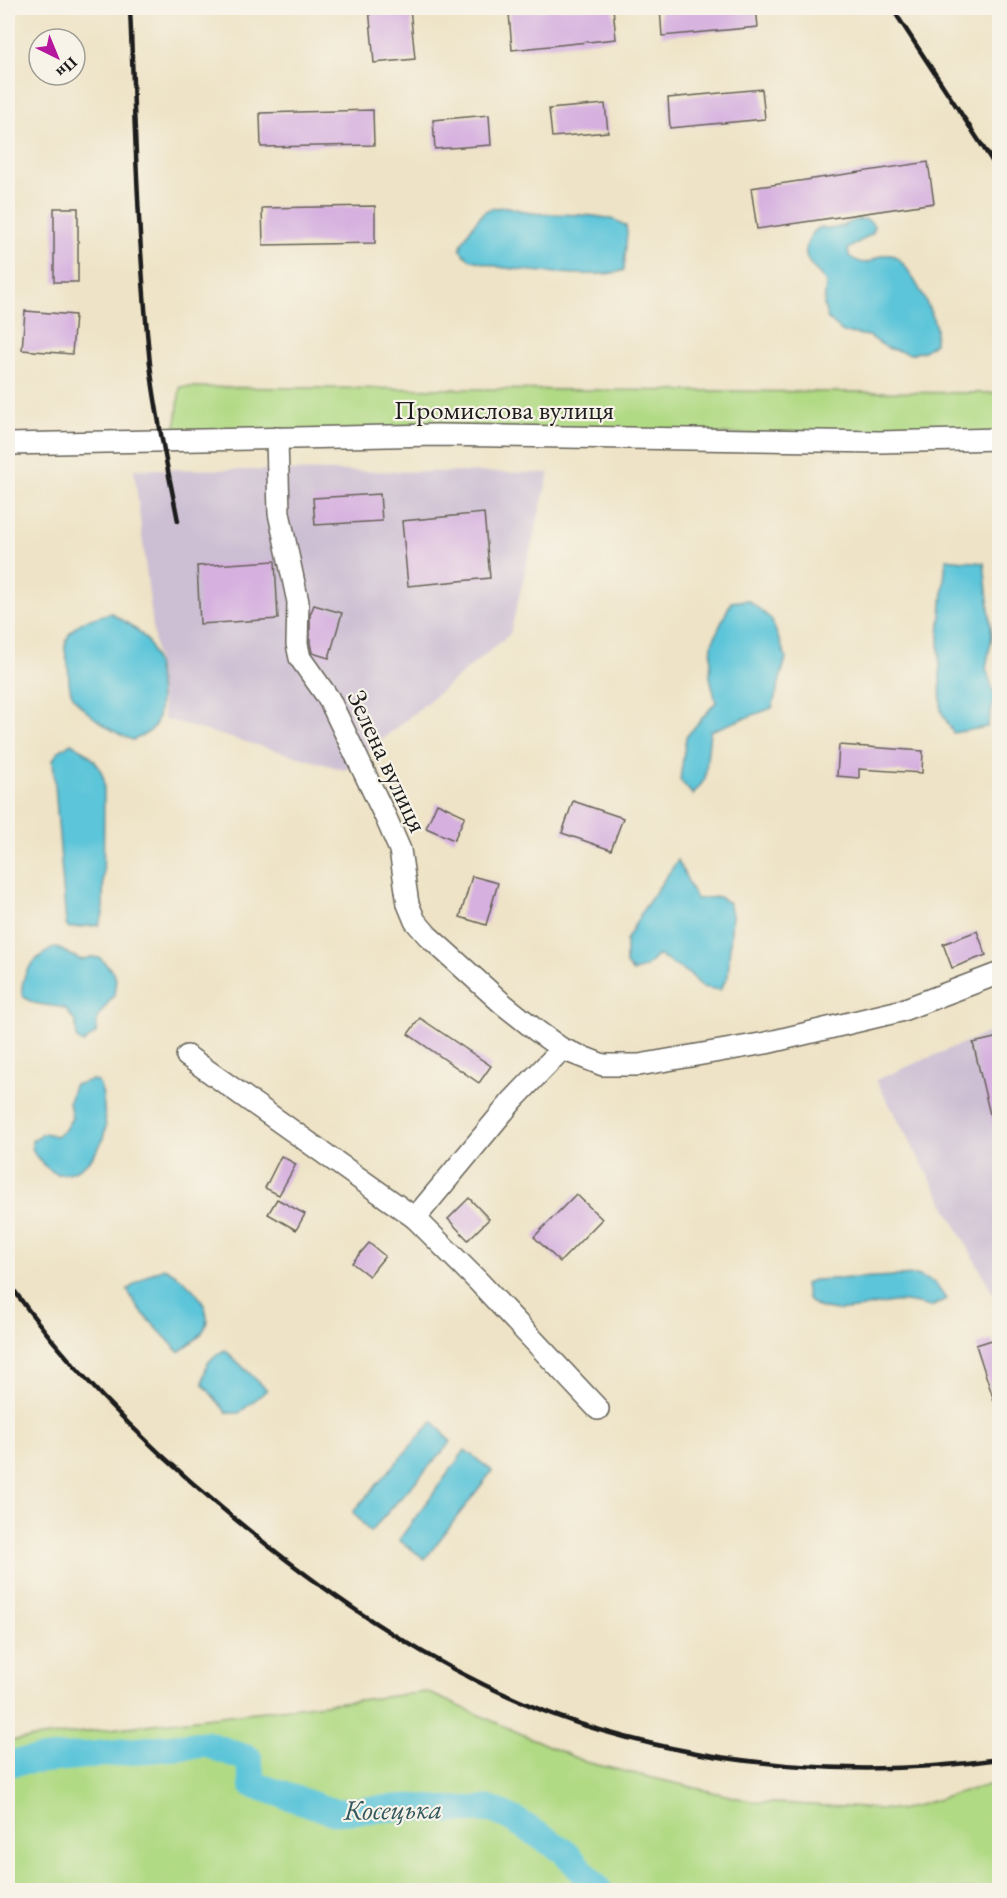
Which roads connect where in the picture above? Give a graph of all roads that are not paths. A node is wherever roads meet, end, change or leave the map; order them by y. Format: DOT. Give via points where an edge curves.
graph roads {
  1 [pos="277,438"];
  2 [pos="999,439"];
  3 [pos="8,444"];
  4 [pos="999,973"];
  5 [pos="562,1049"];
  6 [pos="188,1056"];
  7 [pos="415,1218"];
  8 [pos="598,1409"];
  1 -- 2 [label="street, Промислова вулиця" via="436,435 879,442"];
  1 -- 3 [label="street, Промислова вулиця"];
  1 -- 5 [label="street, Зелена вулиця" via="279,513 298,602 300,658 329,699 400,850 408,904 415,921 503,1004"];
  4 -- 5 [label="street, Зелена вулиця" via="900,1011 766,1043 639,1065 603,1065"];
  5 -- 7 [label="street"];
  6 -- 7 [label="street"];
  7 -- 8 [label="street"];
}
